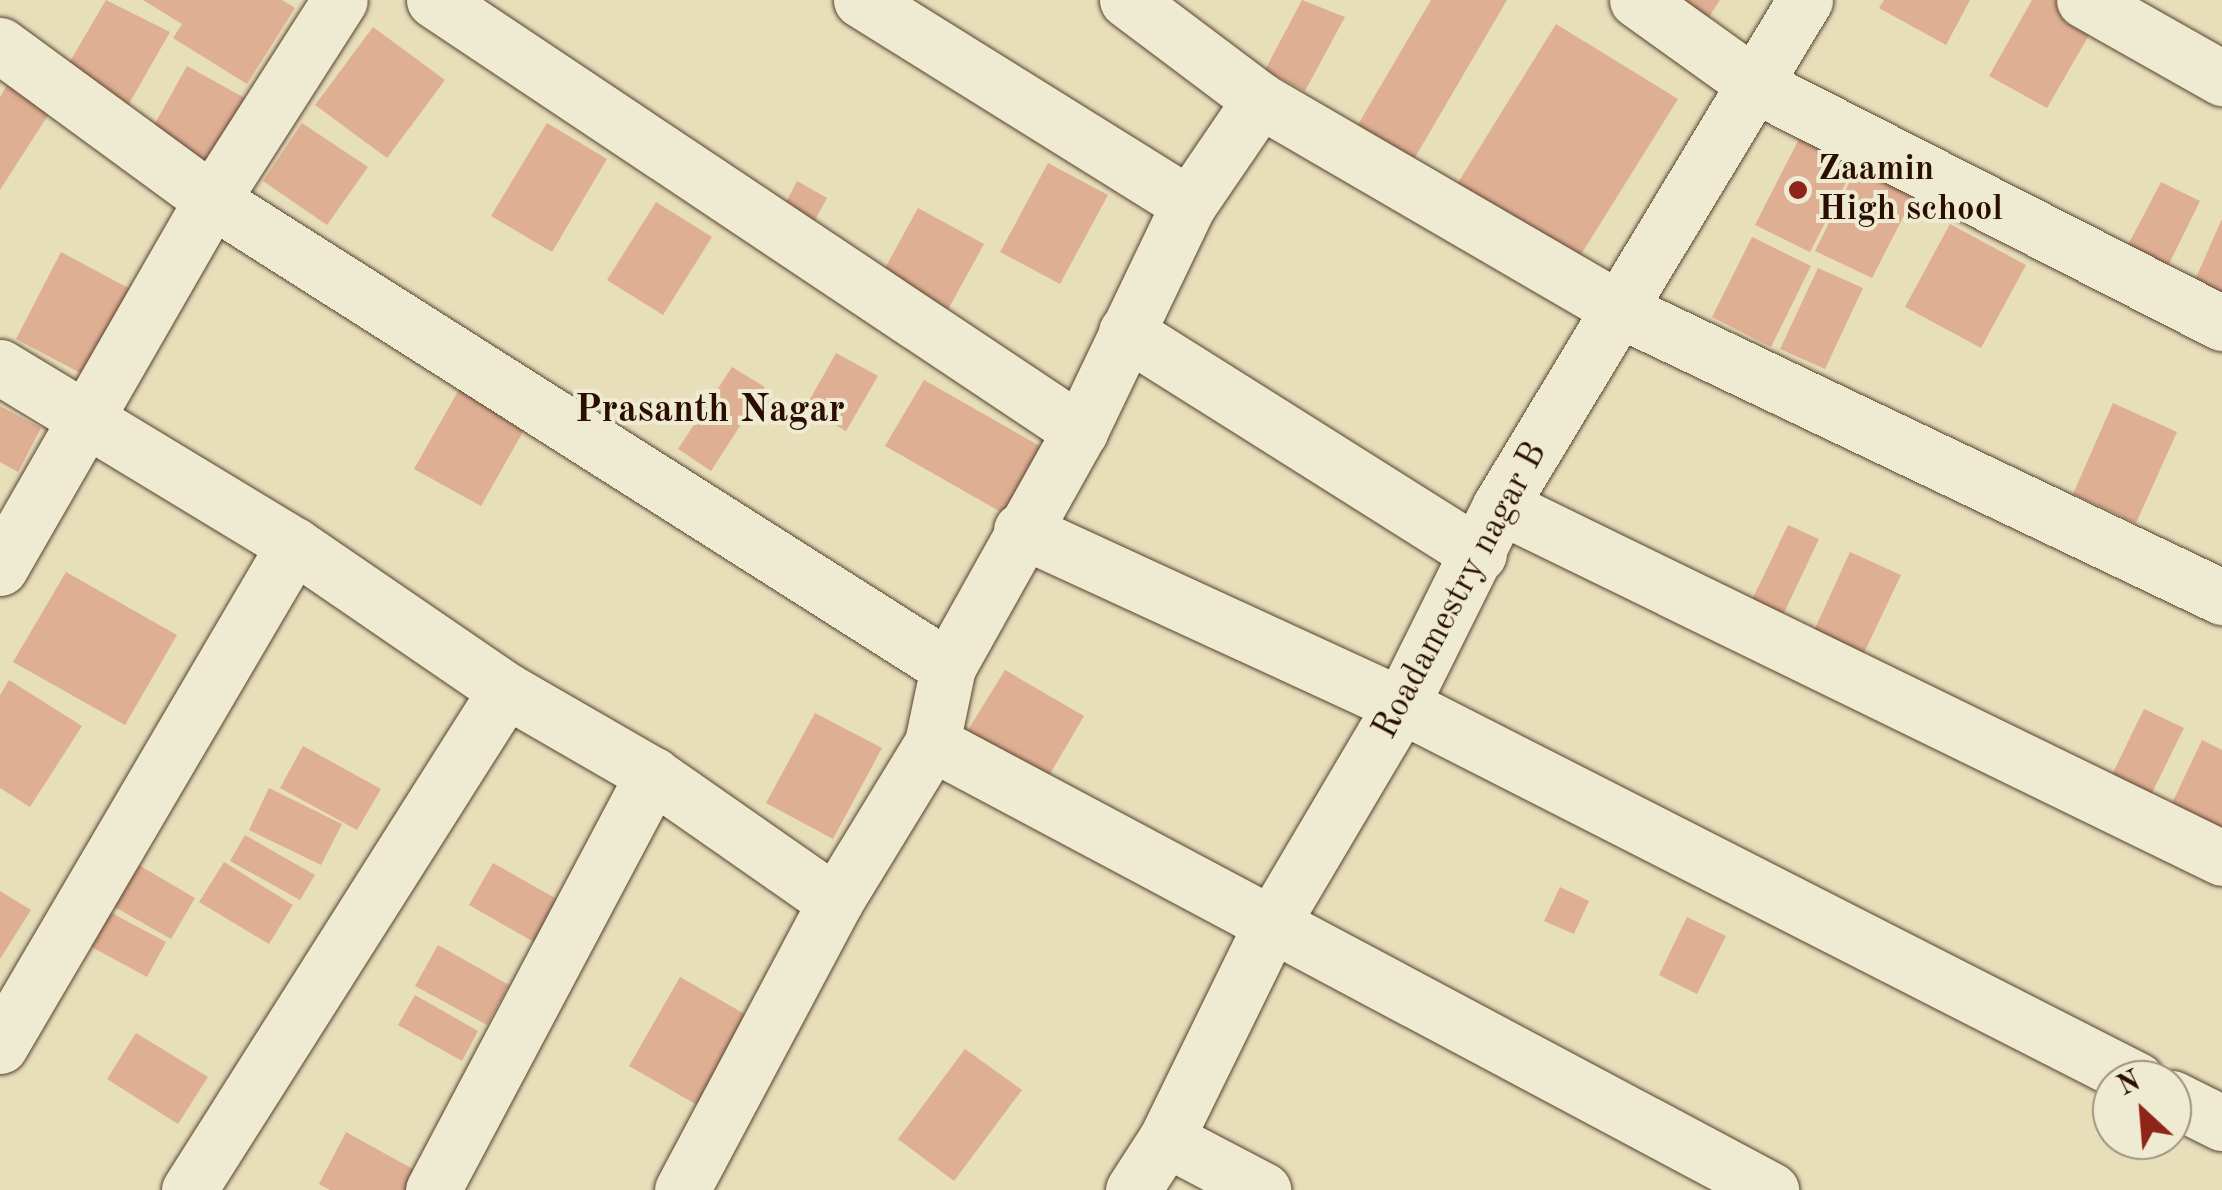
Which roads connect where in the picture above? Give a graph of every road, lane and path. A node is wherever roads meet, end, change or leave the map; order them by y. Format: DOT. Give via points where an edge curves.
graph roads {
  1 [pos="340,0"];
  2 [pos="434,0"];
  3 [pos="860,0"];
  4 [pos="1127,0"];
  5 [pos="1637,0"];
  6 [pos="1805,0"];
  7 [pos="2084,0"];
  8 [pos="0,45"];
  9 [pos="2222,78"];
  10 [pos="1757,86"];
  11 [pos="1260,100"];
  12 [pos="212,200"];
  13 [pos="1189,204"];
  14 [pos="1622,312"];
  15 [pos="2222,323"];
  16 [pos="1126,332"];
  17 [pos="0,367"];
  18 [pos="86,420"];
  19 [pos="1080,431"];
  20 [pos="1021,530"];
  21 [pos="1489,530"];
  22 [pos="294,545"];
  23 [pos="0,568"];
  24 [pos="2222,597"];
  25 [pos="948,667"];
  26 [pos="506,690"];
  27 [pos="1401,706"];
  28 [pos="932,743"];
  29 [pos="652,775"];
  30 [pos="2222,858"];
  31 [pos="835,902"];
  32 [pos="1271,926"];
  33 [pos="0,1046"];
  34 [pos="2098,1060"];
  35 [pos="2192,1108"];
  36 [pos="2222,1123"];
  37 [pos="1166,1139"];
  38 [pos="687,1188"];
  39 [pos="189,1190"];
  40 [pos="433,1190"];
  41 [pos="1133,1190"];
  42 [pos="1263,1190"];
  43 [pos="1771,1190"];
  1 -- 12 [label="street"];
  2 -- 19 [label="street"];
  3 -- 13 [label="street"];
  4 -- 11 [label="street"];
  5 -- 10 [label="street"];
  6 -- 10 [label="street, Roadamestry nagar B"];
  7 -- 9 [label="street"];
  8 -- 12 [label="street"];
  10 -- 14 [label="street, Roadamestry nagar B"];
  10 -- 15 [label="street"];
  11 -- 13 [label="street"];
  11 -- 14 [label="street"];
  12 -- 18 [label="street"];
  12 -- 25 [label="street"];
  13 -- 16 [label="street"];
  14 -- 21 [label="street, Roadamestry nagar B"];
  14 -- 24 [label="street"];
  16 -- 19 [label="street"];
  16 -- 21 [label="street"];
  17 -- 18 [label="street"];
  18 -- 22 [label="street"];
  18 -- 23 [label="street"];
  19 -- 20 [label="street"];
  20 -- 25 [label="street"];
  20 -- 27 [label="street"];
  21 -- 27 [label="street, Roadamestry nagar B"];
  21 -- 30 [label="street"];
  22 -- 26 [label="street"];
  22 -- 33 [label="street"];
  25 -- 28 [label="street"];
  26 -- 29 [label="street"];
  26 -- 39 [label="street"];
  27 -- 32 [label="street, Roadamestry nagar B"];
  27 -- 34 [label="street"];
  28 -- 31 [label="street"];
  28 -- 32 [label="street"];
  29 -- 31 [label="street"];
  29 -- 40 [label="street"];
  31 -- 38 [label="street"];
  32 -- 37 [label="street, Roadamestry nagar B"];
  32 -- 43 [label="street"];
  35 -- 36 [label="street"];
  37 -- 41 [label="street, Roadamestry nagar B"];
  37 -- 42 [label="street"];
}
